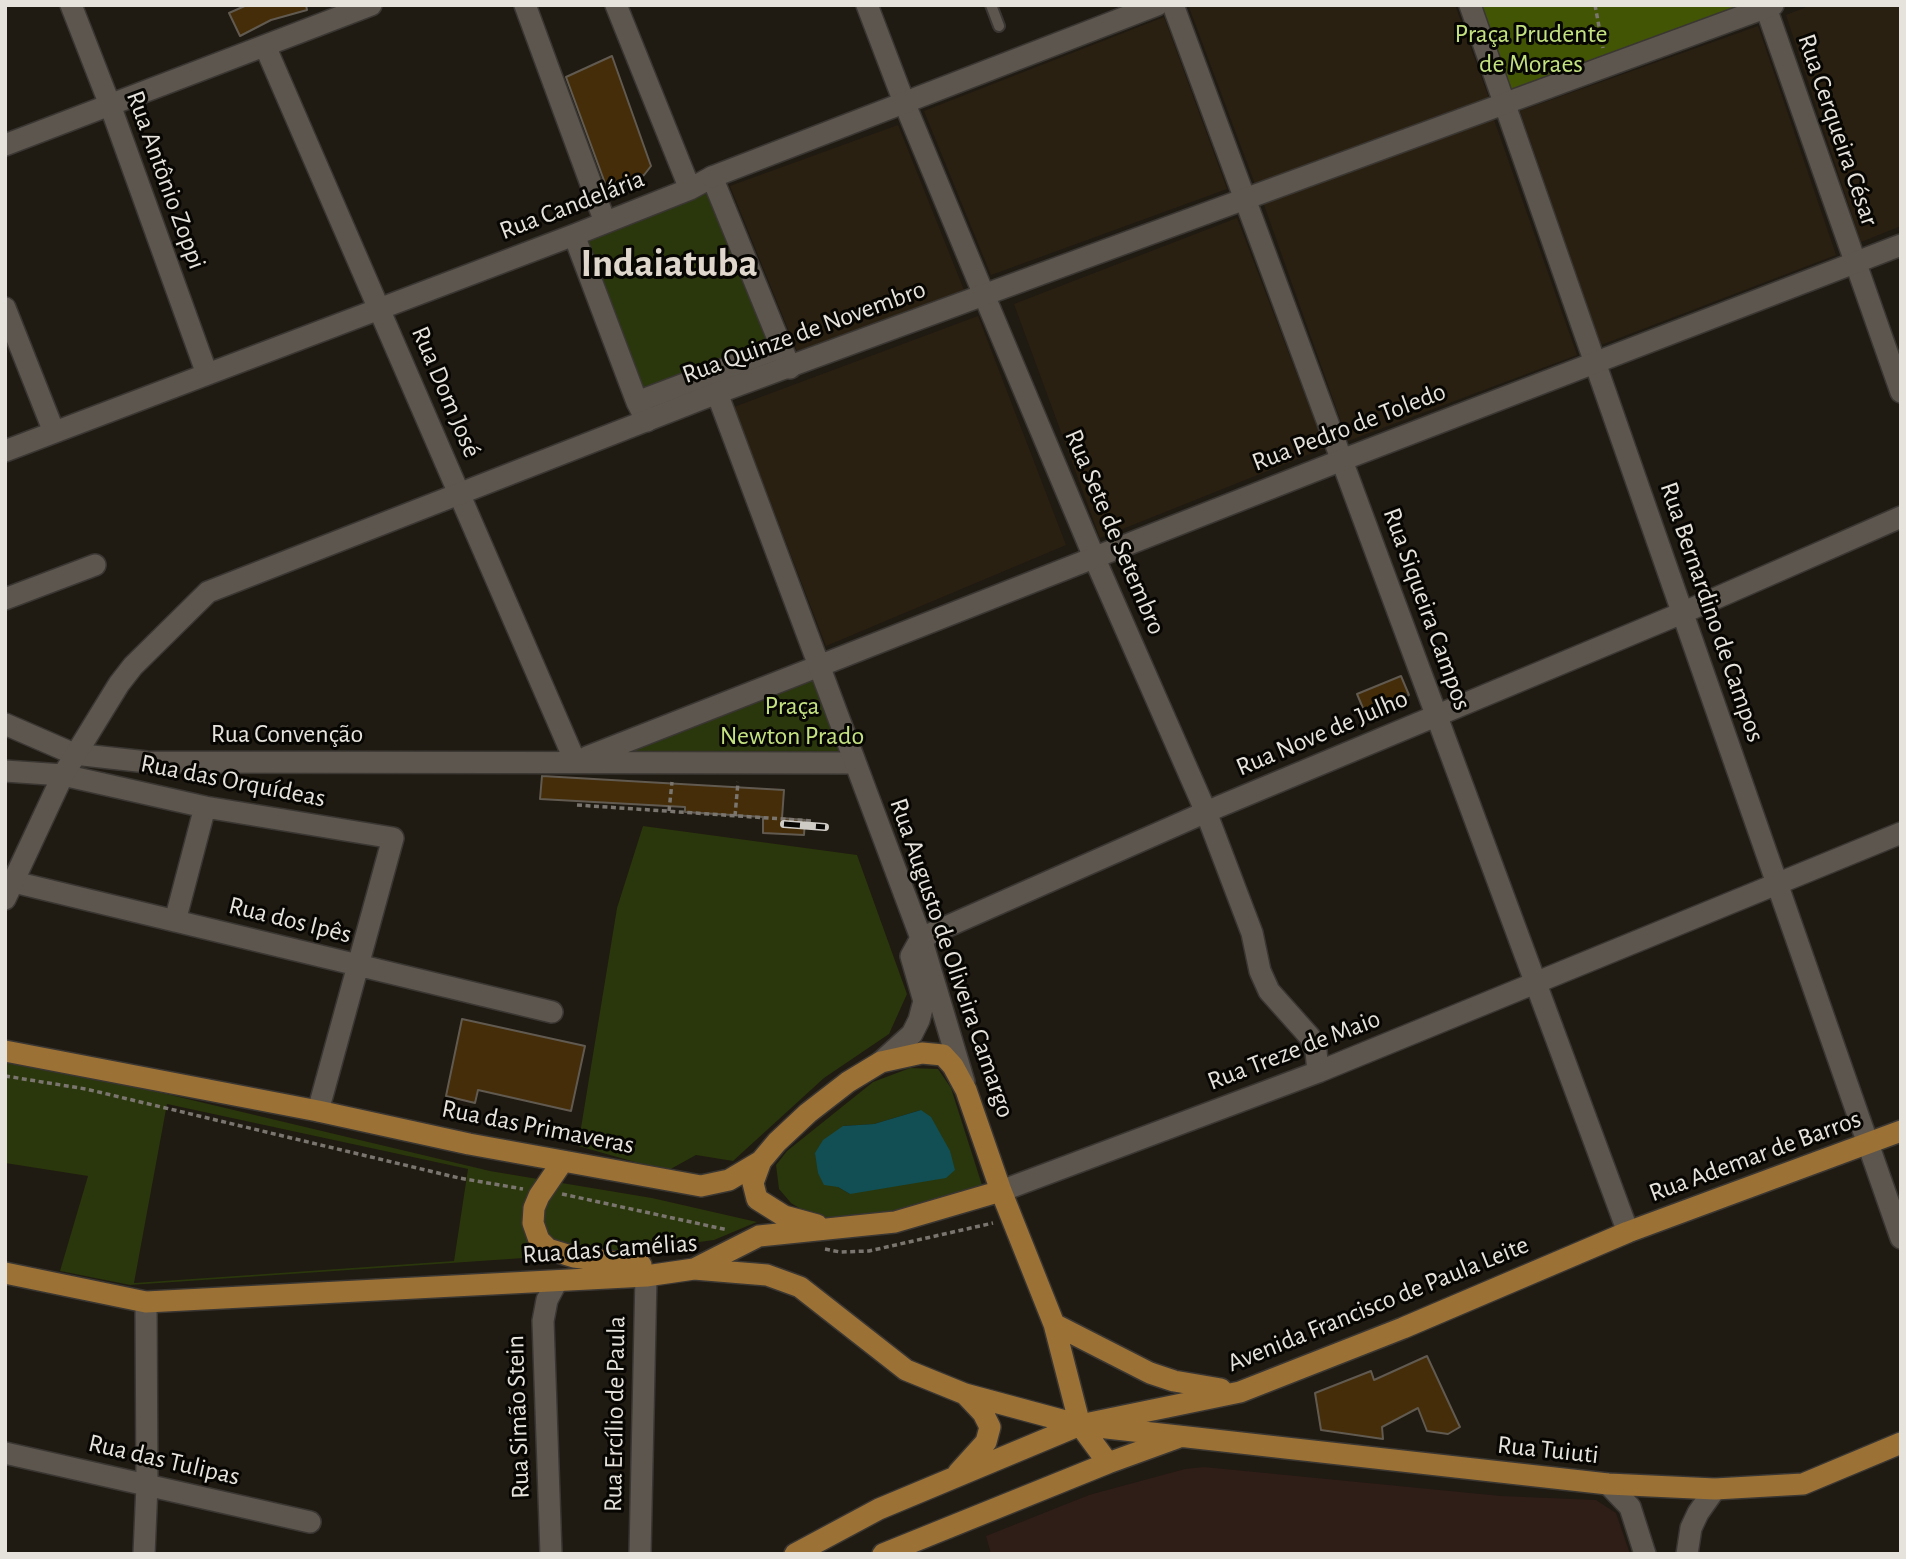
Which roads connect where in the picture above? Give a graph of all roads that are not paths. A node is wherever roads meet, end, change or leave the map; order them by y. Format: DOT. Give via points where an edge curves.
graph roads {
  1 [pos="71,5"];
  2 [pos="371,5"];
  3 [pos="525,5"];
  4 [pos="616,5"];
  5 [pos="867,5"];
  6 [pos="991,5"];
  7 [pos="1157,5"];
  8 [pos="1173,5"];
  9 [pos="1470,5"];
  10 [pos="1768,6"];
  11 [pos="999,26"];
  12 [pos="265,46"];
  13 [pos="904,103"];
  14 [pos="1504,104"];
  15 [pos="110,105"];
  16 [pos="5,145"];
  17 [pos="712,177"];
  18 [pos="690,189"];
  19 [pos="1244,200"];
  20 [pos="604,222"];
  21 [pos="574,235"];
  22 [pos="1901,245"];
  23 [pos="1855,262"];
  24 [pos="984,295"];
  25 [pos="5,307"];
  26 [pos="379,309"];
  27 [pos="782,347"];
  28 [pos="1595,362"];
  29 [pos="790,368"];
  30 [pos="207,374"];
  31 [pos="1901,392"];
  32 [pos="717,393"];
  33 [pos="637,402"];
  34 [pos="647,421"];
  35 [pos="54,432"];
  36 [pos="5,451"];
  37 [pos="1342,460"];
  38 [pos="459,495"];
  39 [pos="1901,517"];
  40 [pos="1094,557"];
  41 [pos="95,565"];
  42 [pos="5,599"];
  43 [pos="1682,613"];
  44 [pos="819,666"];
  45 [pos="1436,716"];
  46 [pos="5,724"];
  47 [pos="74,754"];
  48 [pos="575,761"];
  49 [pos="855,763"];
  50 [pos="5,771"];
  51 [pos="63,775"];
  52 [pos="205,807"];
  53 [pos="1206,812"];
  54 [pos="1901,833"];
  55 [pos="1777,884"];
  56 [pos="9,890"];
  57 [pos="174,921"];
  58 [pos="921,938"];
  59 [pos="358,965"];
  60 [pos="1535,984"];
  61 [pos="552,1012"];
  62 [pos="5,1051"];
  63 [pos="881,1062"];
  64 [pos="1318,1072"];
  65 [pos="966,1090"];
  66 [pos="318,1111"];
  67 [pos="1901,1131"];
  68 [pos="1868,1144"];
  69 [pos="563,1161"];
  70 [pos="761,1161"];
  71 [pos="1001,1191"];
  72 [pos="832,1228"];
  73 [pos="1628,1232"];
  74 [pos="1901,1238"];
  75 [pos="694,1269"];
  76 [pos="5,1273"];
  77 [pos="646,1276"];
  78 [pos="557,1281"];
  79 [pos="146,1302"];
  80 [pos="1054,1324"];
  81 [pos="1240,1392"];
  82 [pos="965,1394"];
  83 [pos="1080,1425"];
  84 [pos="1182,1436"];
  85 [pos="1901,1443"];
  86 [pos="5,1453"];
  87 [pos="1108,1462"];
  88 [pos="956,1476"];
  89 [pos="147,1485"];
  90 [pos="1608,1485"];
  91 [pos="1715,1489"];
  92 [pos="310,1522"];
  93 [pos="144,1554"];
  94 [pos="551,1554"];
  95 [pos="640,1554"];
  96 [pos="794,1554"];
  97 [pos="883,1554"];
  98 [pos="1645,1554"];
  99 [pos="1687,1554"];
  1 -- 15 [label="street, Rua Antônio Zoppi"];
  2 -- 12 [label="street"];
  3 -- 20 [label="street"];
  4 -- 18 [label="street"];
  5 -- 13 [label="street, Rua Sete de Setembro"];
  6 -- 11 [label="lane"];
  7 -- 13 [label="street, Rua Candelária"];
  8 -- 19 [label="street, Rua Siqueira Campos"];
  9 -- 14 [label="street, Rua Bernardino de Campos"];
  10 -- 14 [label="street, Rua Quinze de Novembro"];
  10 -- 23 [label="street, Rua Cerqueira César"];
  12 -- 15 [label="street"];
  12 -- 26 [label="street, Rua Dom José"];
  13 -- 17 [label="street, Rua Candelária"];
  13 -- 24 [label="street, Rua Sete de Setembro"];
  14 -- 19 [label="street, Rua Quinze de Novembro"];
  14 -- 28 [label="street, Rua Bernardino de Campos"];
  15 -- 16 [label="street"];
  15 -- 30 [label="street, Rua Antônio Zoppi"];
  17 -- 18 [label="street, Rua Candelária"];
  17 -- 27 [label="street"];
  18 -- 20 [label="street, Rua Candelária"];
  19 -- 24 [label="street, Rua Quinze de Novembro"];
  19 -- 37 [label="street, Rua Siqueira Campos"];
  20 -- 21 [label="street, Rua Candelária"];
  21 -- 26 [label="street, Rua Candelária"];
  21 -- 33 [label="street"];
  22 -- 23 [label="street, Rua Pedro de Toledo"];
  23 -- 28 [label="street, Rua Pedro de Toledo"];
  23 -- 31 [label="street, Rua Cerqueira César"];
  24 -- 29 [label="street, Rua Quinze de Novembro"];
  24 -- 40 [label="street, Rua Sete de Setembro"];
  25 -- 35 [label="street"];
  26 -- 30 [label="street, Rua Candelária"];
  26 -- 38 [label="street, Rua Dom José"];
  27 -- 29 [label="street"];
  27 -- 33 [label="street"];
  28 -- 37 [label="street, Rua Pedro de Toledo"];
  28 -- 43 [label="street, Rua Bernardino de Campos"];
  29 -- 32 [label="street, Rua Quinze de Novembro"];
  30 -- 35 [label="street, Rua Candelária"];
  32 -- 34 [label="street, Rua Quinze de Novembro"];
  32 -- 44 [label="street, Rua Augusto de Oliveira Camargo"];
  33 -- 34 [label="street"];
  34 -- 38 [label="street, Rua Quinze de Novembro"];
  35 -- 36 [label="street, Rua Candelária"];
  37 -- 40 [label="street, Rua Pedro de Toledo"];
  37 -- 45 [label="street, Rua Siqueira Campos"];
  38 -- 47 [label="street, Rua Quinze de Novembro" via="208,593 133,666"];
  38 -- 48 [label="street, Rua Dom José"];
  39 -- 43 [label="street, Rua Nove de Julho"];
  40 -- 44 [label="street, Rua Pedro de Toledo"];
  40 -- 53 [label="street, Rua Sete de Setembro"];
  41 -- 42 [label="street"];
  43 -- 45 [label="street, Rua Nove de Julho"];
  43 -- 55 [label="street, Rua Bernardino de Campos"];
  44 -- 48 [label="street"];
  44 -- 49 [label="street, Rua Augusto de Oliveira Camargo"];
  45 -- 53 [label="street, Rua Nove de Julho"];
  45 -- 60 [label="street, Rua Siqueira Campos"];
  46 -- 47 [label="street, Rua Convenção"];
  47 -- 48 [label="street, Rua Convenção" via="147,762"];
  47 -- 51 [label="street, Rua Quinze de Novembro"];
  48 -- 49 [label="street"];
  49 -- 58 [label="street, Rua Augusto de Oliveira Camargo"];
  50 -- 51 [label="street, Rua das Orquídeas"];
  51 -- 52 [label="street, Rua das Orquídeas"];
  51 -- 56 [label="street, Rua Quinze de Novembro"];
  52 -- 57 [label="street"];
  52 -- 59 [label="street, Rua das Orquídeas" via="393,838"];
  53 -- 58 [label="street, Rua Nove de Julho"];
  53 -- 64 [label="street, Rua Sete de Setembro" via="1252,933 1260,971 1269,991 1310,1037"];
  54 -- 55 [label="street, Rua Treze de Maio"];
  55 -- 60 [label="street, Rua Treze de Maio"];
  55 -- 68 [label="street, Rua Bernardino de Campos"];
  56 -- 57 [label="street, Rua dos Ipês"];
  57 -- 59 [label="street, Rua dos Ipês"];
  58 -- 63 [label="street, Rua das Primaveras" via="911,956 924,1001 919,1020 912,1034"];
  58 -- 65 [label="street, Rua Augusto de Oliveira Camargo"];
  59 -- 61 [label="street, Rua dos Ipês"];
  59 -- 66 [label="street"];
  60 -- 64 [label="street, Rua Treze de Maio"];
  60 -- 73 [label="street, Rua Siqueira Campos"];
  62 -- 66 [label="main road, Rua das Primaveras"];
  63 -- 65 [label="main road" via="922,1053 943,1055"];
  63 -- 70 [label="main road, Rua das Primaveras" via="808,1113"];
  64 -- 71 [label="street, Rua Treze de Maio"];
  65 -- 71 [label="main road, Rua Augusto de Oliveira Camargo"];
  66 -- 69 [label="main road, Rua das Primaveras"];
  67 -- 68 [label="main road, Rua Ademar de Barros"];
  68 -- 73 [label="main road, Rua Ademar de Barros"];
  68 -- 74 [label="street, Rua Bernardino de Campos"];
  69 -- 70 [label="main road, Rua das Primaveras" via="701,1186 729,1180"];
  69 -- 75 [label="main road" via="534,1208 533,1223 548,1249 601,1262"];
  70 -- 72 [label="main road" via="752,1183 757,1199 784,1216"];
  71 -- 72 [label="main road, Rua Treze de Maio" via="895,1222"];
  71 -- 80 [label="main road, Rua Augusto de Oliveira Camargo"];
  72 -- 75 [label="main road, Rua Treze de Maio" via="759,1237"];
  73 -- 81 [label="main road, Avenida Francisco de Paula Leite"];
  75 -- 77 [label="main road, Rua das Camélias"];
  75 -- 82 [label="main road, Rua das Camélias" via="767,1275 800,1287 906,1370"];
  76 -- 79 [label="main road, Rua das Camélias"];
  77 -- 78 [label="main road, Rua das Camélias"];
  77 -- 95 [label="street, Rua Ercílio de Paula"];
  78 -- 79 [label="main road, Rua das Camélias"];
  78 -- 94 [label="street, Rua Simão Stein" via="542,1321"];
  79 -- 89 [label="street"];
  80 -- 81 [label="main road" via="1150,1373 1199,1387"];
  80 -- 83 [label="main road, Rua Augusto de Oliveira Camargo"];
  81 -- 83 [label="main road, Avenida Francisco de Paula Leite"];
  82 -- 83 [label="main road, Rua das Camélias"];
  82 -- 88 [label="main road" via="990,1427 986,1442"];
  83 -- 84 [label="main road, Rua das Camélias"];
  83 -- 87 [label="main road"];
  83 -- 88 [label="main road, Avenida Francisco de Paula Leite"];
  84 -- 87 [label="main road"];
  84 -- 90 [label="main road, Rua Tuiuti"];
  85 -- 91 [label="main road, Rua Tuiuti" via="1803,1484"];
  86 -- 89 [label="street, Rua das Tulipas"];
  87 -- 97 [label="main road"];
  88 -- 96 [label="main road, Avenida Francisco de Paula Leite" via="879,1509"];
  89 -- 92 [label="street, Rua das Tulipas"];
  89 -- 93 [label="street"];
  90 -- 91 [label="main road, Rua Tuiuti"];
  90 -- 98 [label="street" via="1630,1507"];
  91 -- 99 [label="street" via="1690,1528"];
}
